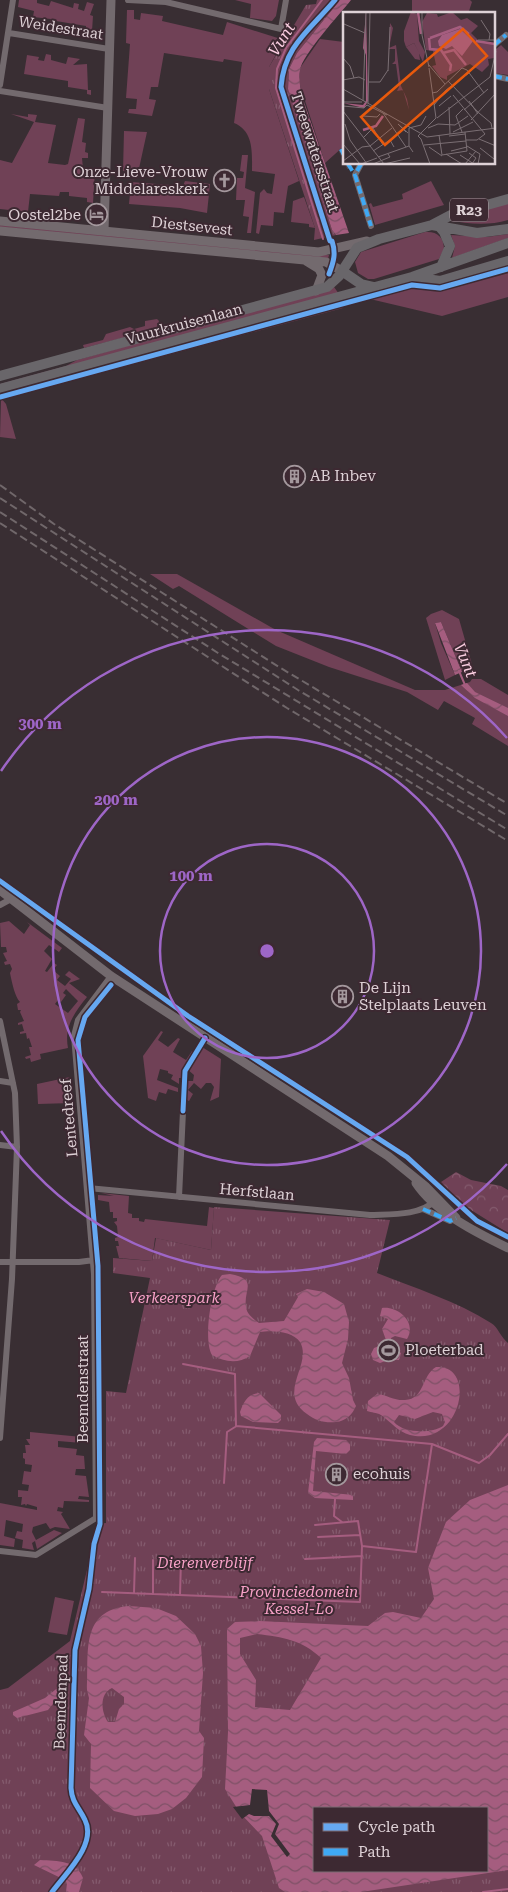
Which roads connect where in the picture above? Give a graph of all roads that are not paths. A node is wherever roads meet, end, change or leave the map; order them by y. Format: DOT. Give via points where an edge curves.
graph roads {
  1 [pos="13,0"];
  2 [pos="111,0"];
  3 [pos="128,0"];
  4 [pos="286,0"];
  5 [pos="9,33"];
  6 [pos="506,35"];
  7 [pos="496,43"];
  8 [pos="110,49"];
  9 [pos="0,84"];
  10 [pos="0,91"];
  11 [pos="108,108"];
  12 [pos="360,165"];
  13 [pos="350,168"];
  14 [pos="355,175"];
  15 [pos="508,199"];
  16 [pos="0,221"];
  17 [pos="371,226"];
  18 [pos="435,226"];
  19 [pos="508,229"];
  20 [pos="0,231"];
  21 [pos="104,231"];
  22 [pos="380,239"];
  23 [pos="508,242"];
  24 [pos="352,254"];
  25 [pos="304,260"];
  26 [pos="508,261"];
  27 [pos="441,267"];
  28 [pos="342,271"];
  29 [pos="412,277"];
  30 [pos="356,282"];
  31 [pos="375,288"];
  32 [pos="316,291"];
  33 [pos="0,376"];
  34 [pos="0,389"];
  35 [pos="0,890"];
  36 [pos="11,899"];
  37 [pos="0,905"];
  38 [pos="111,976"];
  39 [pos="0,1021"];
  40 [pos="0,1081"];
  41 [pos="13,1083"];
  42 [pos="183,1111"];
  43 [pos="0,1145"];
  44 [pos="17,1147"];
  45 [pos="88,1188"];
  46 [pos="179,1197"];
  47 [pos="436,1201"];
  48 [pos="423,1209"];
  49 [pos="456,1218"];
  50 [pos="508,1248"];
  51 [pos="94,1260"];
  52 [pos="0,1262"];
  53 [pos="13,1262"];
  54 [pos="0,1438"];
  55 [pos="0,1551"];
  1 -- 5 [label="street"];
  2 -- 8 [label="street"];
  3 -- 4 [label="street" via="166,2 281,29"];
  5 -- 8 [label="street, Weidestraat"];
  5 -- 9 [label="street"];
  6 -- 7 [label="street"];
  8 -- 11 [label="street"];
  10 -- 11 [label="street"];
  11 -- 21 [label="street"];
  12 -- 14 [label="street"];
  13 -- 14 [label="street"];
  14 -- 17 [label="street"];
  15 -- 18 [label="main road, R23" via="451,215"];
  16 -- 21 [label="street, Diestsevest / R23"];
  18 -- 19 [label="main road, R23" via="476,233"];
  18 -- 22 [label="main road, R23"];
  18 -- 27 [label="main road, R23" via="444,232 450,246"];
  20 -- 25 [label="street, Diestsevest"];
  21 -- 22 [label="street, Diestsevest / R23" via="319,252"];
  22 -- 24 [label="main road, R23" via="357,248"];
  23 -- 27 [label="main road, Vuurkruisenlaan"];
  24 -- 28 [label="main road, Vuurkruisenlaan"];
  24 -- 30 [label="main road"];
  25 -- 28 [label="street, Diestsevest" via="326,262"];
  25 -- 32 [label="street" via="319,269 322,276"];
  26 -- 29 [label="main road" via="440,281"];
  27 -- 29 [label="main road, Vuurkruisenlaan"];
  28 -- 30 [label="main road"];
  28 -- 32 [label="main road, Vuurkruisenlaan" via="332,283"];
  29 -- 31 [label="main road, Vuurkruisenlaan"];
  30 -- 31 [label="main road"];
  31 -- 34 [label="main road, Vuurkruisenlaan"];
  32 -- 33 [label="main road, Vuurkruisenlaan"];
  35 -- 36 [label="street"];
  36 -- 37 [label="street"];
  36 -- 38 [label="street"];
  38 -- 45 [label="street, Lentedreef" via="78,1020 74,1036"];
  38 -- 47 [label="street" via="388,1156"];
  39 -- 41 [label="street"];
  40 -- 41 [label="street"];
  41 -- 44 [label="street"];
  42 -- 46 [label="street"];
  43 -- 44 [label="street"];
  44 -- 53 [label="street"];
  45 -- 46 [label="street, Herfstlaan"];
  45 -- 51 [label="street, Lentedreef"];
  46 -- 48 [label="street, Herfstlaan" via="370,1215"];
  47 -- 48 [label="street, Herfstlaan"];
  47 -- 49 [label="street"];
  48 -- 49 [label="street, Herfstlaan" via="446,1219"];
  49 -- 50 [label="street"];
  51 -- 53 [label="street"];
  51 -- 55 [label="street, Beemdenstraat" via="96,1518 36,1555"];
  52 -- 53 [label="street"];
  53 -- 54 [label="street"];
}
